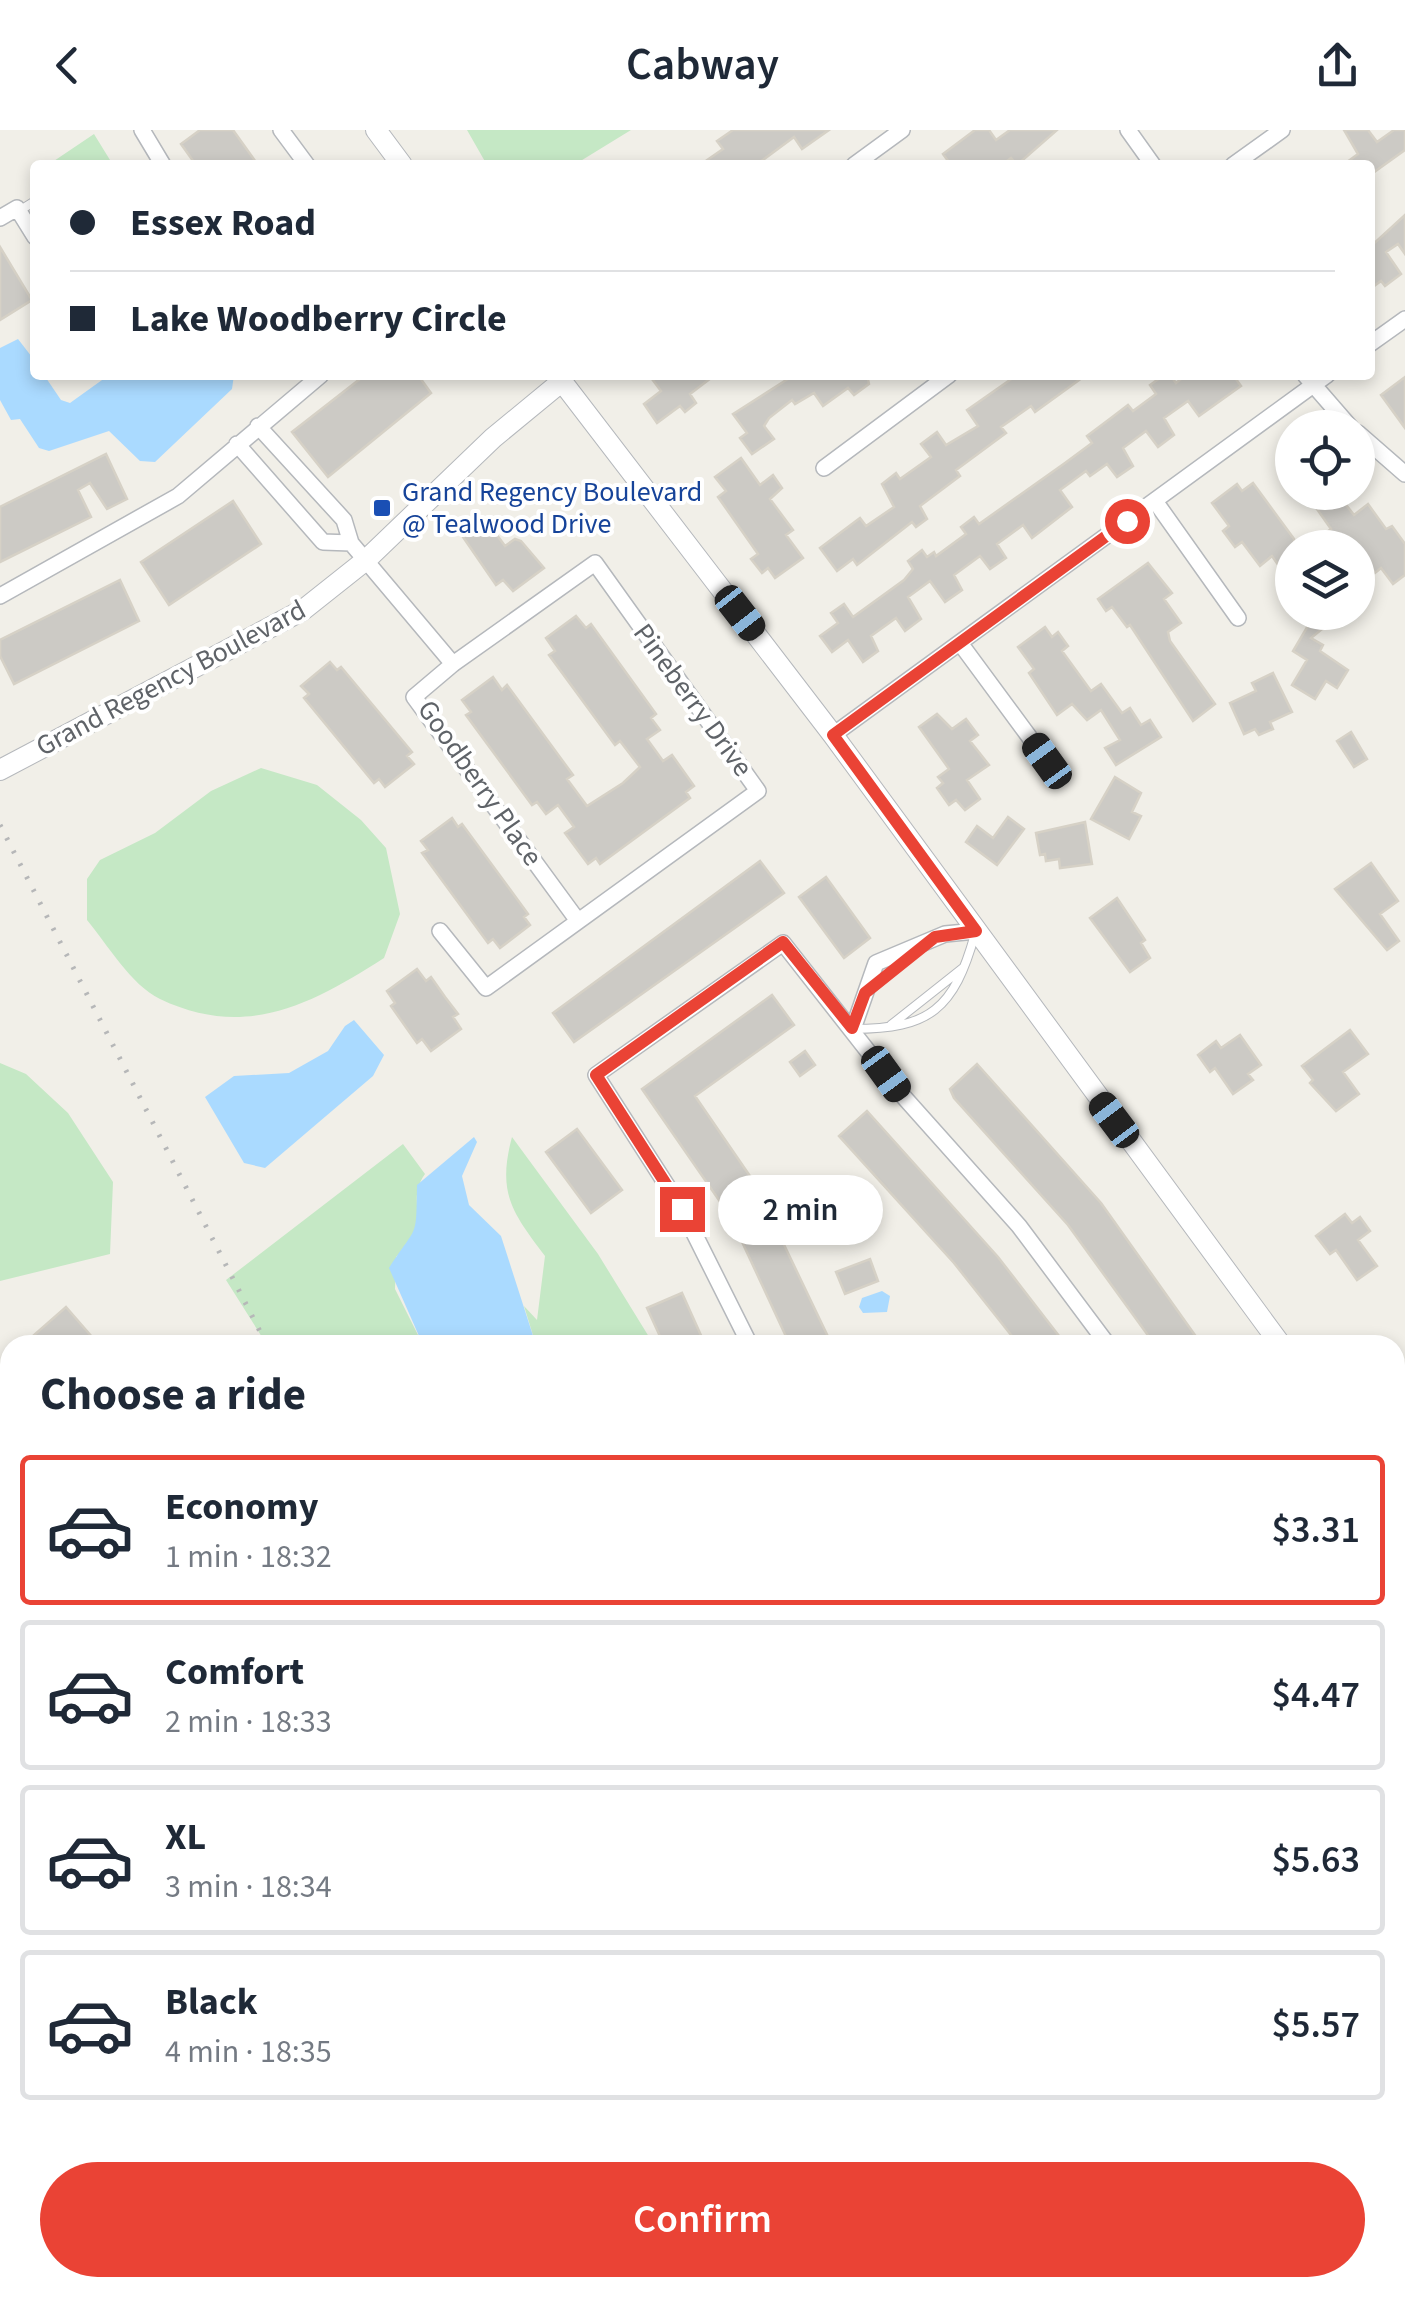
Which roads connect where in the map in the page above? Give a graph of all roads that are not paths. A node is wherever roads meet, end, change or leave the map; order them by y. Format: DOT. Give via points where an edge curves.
graph roads {
  1 [pos="142,130"];
  2 [pos="282,130"];
  3 [pos="376,130"];
  4 [pos="902,130"];
  5 [pos="1128,130"];
  6 [pos="1282,130"];
  7 [pos="160,160"];
  8 [pos="303,160"];
  9 [pos="398,160"];
  10 [pos="861,160"];
  11 [pos="1149,160"];
  12 [pos="1240,160"];
  13 [pos="30,204"];
  14 [pos="19,211"];
  15 [pos="0,218"];
  16 [pos="30,229"];
  17 [pos="1405,319"];
  18 [pos="1375,340"];
  19 [pos="315,380"];
  20 [pos="560,380"];
  21 [pos="565,380"];
  22 [pos="942,380"];
  23 [pos="1308,380"];
  24 [pos="1335,410"];
  25 [pos="258,426"];
  26 [pos="237,444"];
  27 [pos="1375,448"];
  28 [pos="824,468"];
  29 [pos="1405,474"];
  30 [pos="1155,500"];
  31 [pos="350,543"];
  32 [pos="366,560"];
  33 [pos="0,596"];
  34 [pos="1238,618"];
  35 [pos="960,642"];
  36 [pos="453,664"];
  37 [pos="833,735"];
  38 [pos="1047,761"];
  39 [pos="0,770"];
  40 [pos="578,921"];
  41 [pos="440,931"];
  42 [pos="976,931"];
  43 [pos="963,968"];
  44 [pos="888,1027"];
  45 [pos="852,1028"];
  46 [pos="745,1335"];
  47 [pos="1101,1335"];
  48 [pos="1274,1335"];
  1 -- 7 [label="street"];
  2 -- 8 [label="street"];
  3 -- 9 [label="street"];
  4 -- 10 [label="street"];
  5 -- 11 [label="street"];
  6 -- 12 [label="street"];
  13 -- 14 [label="lane"];
  14 -- 15 [label="street"];
  14 -- 16 [label="street"];
  17 -- 18 [label="street"];
  19 -- 25 [label="street"];
  20 -- 32 [label="street, Grand Regency Boulevard"];
  21 -- 37 [label="street"];
  22 -- 28 [label="street"];
  23 -- 24 [label="street"];
  23 -- 30 [label="street"];
  25 -- 26 [label="street"];
  25 -- 31 [label="street" via="344,520"];
  26 -- 31 [label="street" via="324,542"];
  26 -- 33 [label="street" via="178,496"];
  27 -- 29 [label="street"];
  30 -- 34 [label="street"];
  30 -- 35 [label="street"];
  31 -- 32 [label="street, Goodberry Place"];
  32 -- 36 [label="street, Goodberry Place"];
  32 -- 39 [label="street, Grand Regency Boulevard" via="303,610"];
  35 -- 37 [label="street"];
  35 -- 38 [label="street"];
  36 -- 40 [label="street, Goodberry Place" via="414,697"];
  36 -- 40 [label="street, Pineberry Drive" via="595,563 758,791"];
  37 -- 42 [label="street"];
  40 -- 41 [label="street, Pineberry Drive" via="486,988"];
  42 -- 43 [label="lane"];
  42 -- 45 [label="street" via="935,937 876,963"];
  42 -- 48 [label="street"];
  43 -- 44 [label="lane"];
  43 -- 44 [label="lane" via="928,1020"];
  44 -- 45 [label="lane"];
  45 -- 46 [label="street" via="783,942 596,1075 682,1209"];
  45 -- 47 [label="street" via="902,1096 1019,1226"];
}
